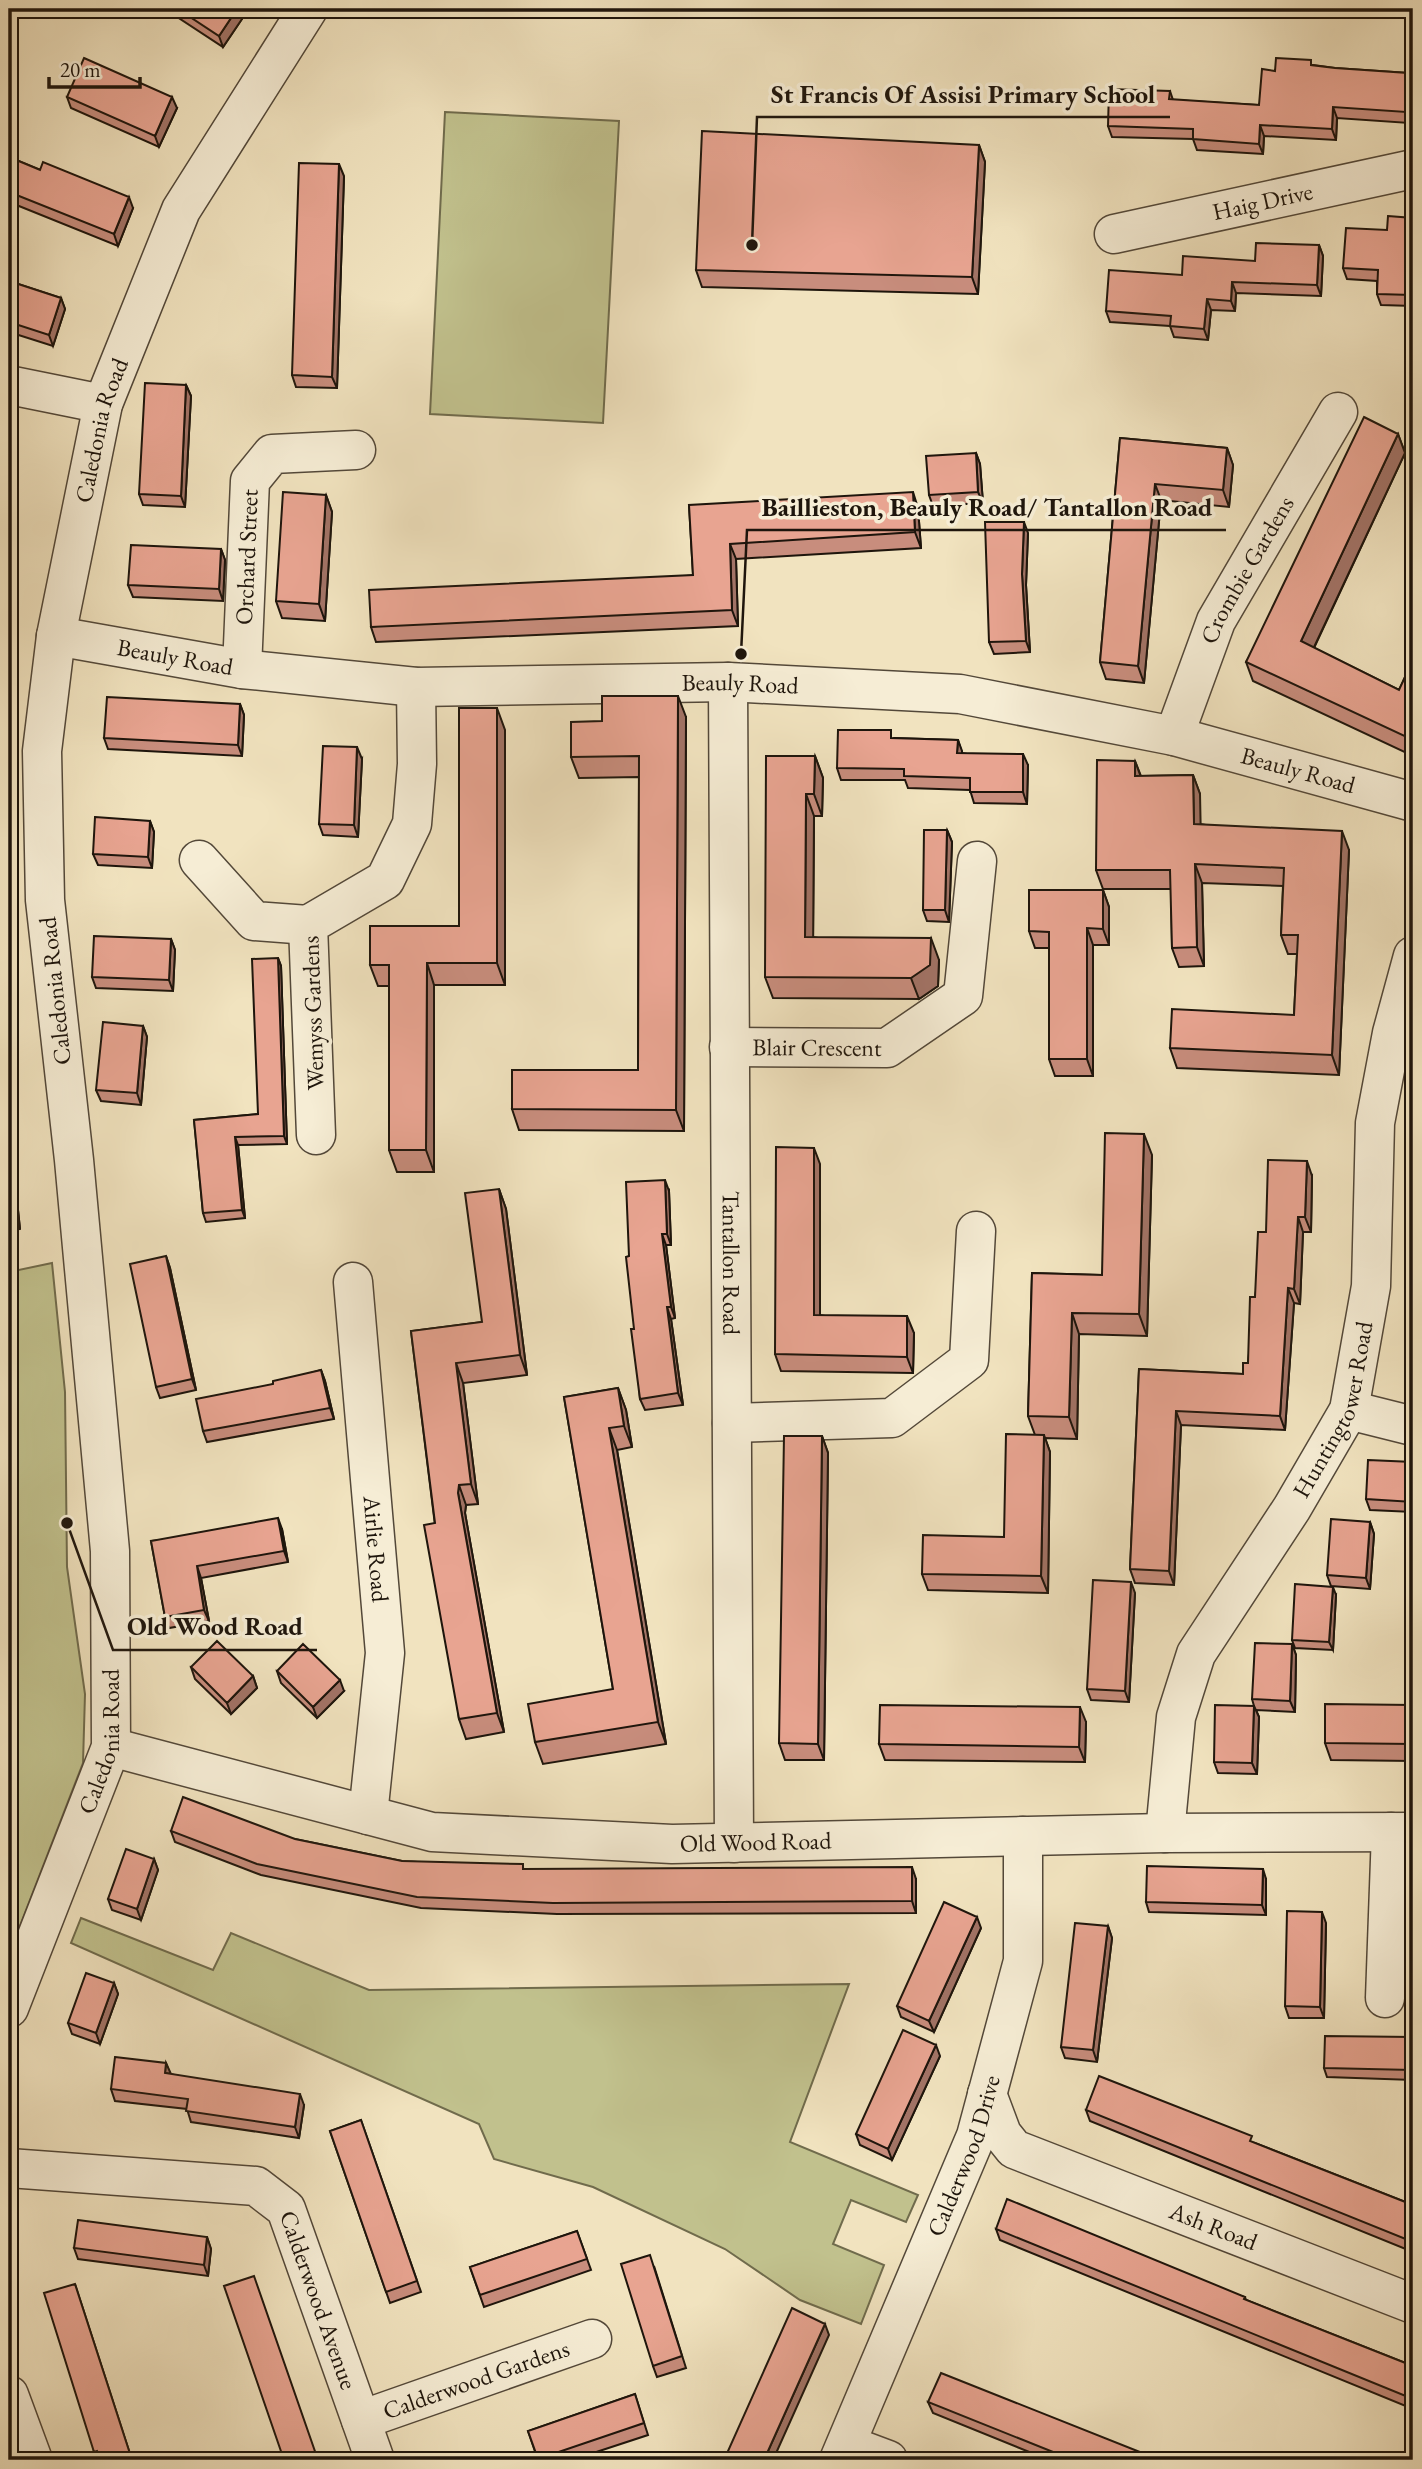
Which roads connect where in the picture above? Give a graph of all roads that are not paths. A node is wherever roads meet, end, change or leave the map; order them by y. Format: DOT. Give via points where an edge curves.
graph roads {
  1 [pos="308,9"];
  2 [pos="1413,169"];
  3 [pos="1114,234"];
  4 [pos="9,386"];
  5 [pos="103,404"];
  6 [pos="1338,412"];
  7 [pos="356,450"];
  8 [pos="57,636"];
  9 [pos="242,669"];
  10 [pos="728,682"];
  11 [pos="416,687"];
  12 [pos="1174,736"];
  13 [pos="1413,802"];
  14 [pos="199,860"];
  15 [pos="976,861"];
  16 [pos="308,925"];
  17 [pos="1413,956"];
  18 [pos="1403,1034"];
  19 [pos="729,1047"];
  20 [pos="316,1135"];
  21 [pos="976,1231"];
  22 [pos="352,1282"];
  23 [pos="1349,1410"];
  24 [pos="732,1423"];
  25 [pos="1413,1426"];
  26 [pos="111,1747"];
  27 [pos="368,1815"];
  28 [pos="1402,1832"];
  29 [pos="1165,1833"];
  30 [pos="1023,1836"];
  31 [pos="734,1843"];
  32 [pos="1385,1998"];
  33 [pos="9,2008"];
  34 [pos="987,2094"];
  35 [pos="1014,2149"];
  36 [pos="9,2168"];
  37 [pos="961,2172"];
  38 [pos="1413,2304"];
  39 [pos="592,2339"];
  40 [pos="9,2395"];
  41 [pos="361,2420"];
  42 [pos="844,2452"];
  43 [pos="33,2460"];
  44 [pos="375,2460"];
  45 [pos="888,2460"];
  1 -- 5 [label="street, Caledonia Road" via="181,210"];
  2 -- 3 [label="street, Haig Drive"];
  4 -- 5 [label="street"];
  5 -- 8 [label="street, Caledonia Road"];
  6 -- 12 [label="street, Crombie Gardens" via="1216,621"];
  7 -- 9 [label="street, Orchard Street" via="272,454 250,481"];
  8 -- 9 [label="street, Beauly Road"];
  8 -- 26 [label="street, Caledonia Road" via="42,751 45,900 75,1160 110,1551"];
  9 -- 11 [label="street, Beauly Road"];
  10 -- 11 [label="street, Beauly Road"];
  10 -- 12 [label="street, Beauly Road" via="960,694"];
  10 -- 19 [label="street, Tantallon Road"];
  11 -- 16 [label="street, Wemyss Gardens" via="412,824 385,880"];
  12 -- 13 [label="street, Beauly Road"];
  14 -- 16 [label="street" via="254,921"];
  15 -- 19 [label="street, Blair Crescent" via="963,996 887,1048"];
  16 -- 20 [label="street, Wemyss Gardens"];
  17 -- 18 [label="street, Huntingtower Road"];
  18 -- 23 [label="street, Huntingtower Road" via="1375,1123 1371,1286"];
  19 -- 24 [label="street, Tantallon Road"];
  21 -- 24 [label="street" via="969,1360 892,1418"];
  22 -- 27 [label="street, Airlie Road" via="385,1653"];
  23 -- 25 [label="street"];
  23 -- 29 [label="street, Huntingtower Road" via="1292,1508 1196,1654 1176,1717"];
  24 -- 31 [label="street, Tantallon Road"];
  26 -- 27 [label="street, Old Wood Road"];
  26 -- 33 [label="street, Caledonia Road"];
  27 -- 31 [label="street, Old Wood Road" via="432,1832"];
  28 -- 29 [label="street, Old Wood Road"];
  28 -- 32 [label="street"];
  29 -- 30 [label="street, Old Wood Road"];
  30 -- 31 [label="street, Old Wood Road"];
  30 -- 34 [label="street, Calderwood Drive" via="1023,1961"];
  34 -- 35 [label="street" via="1002,2134"];
  34 -- 37 [label="street, Calderwood Drive"];
  35 -- 37 [label="street"];
  35 -- 38 [label="street, Ash Road"];
  36 -- 41 [label="street, Calderwood Avenue" via="256,2186 286,2209"];
  37 -- 42 [label="street, Calderwood Drive"];
  39 -- 41 [label="street, Calderwood Gardens"];
  40 -- 43 [label="street"];
  41 -- 44 [label="street, Calderwood Avenue"];
  42 -- 45 [label="street"];
}
